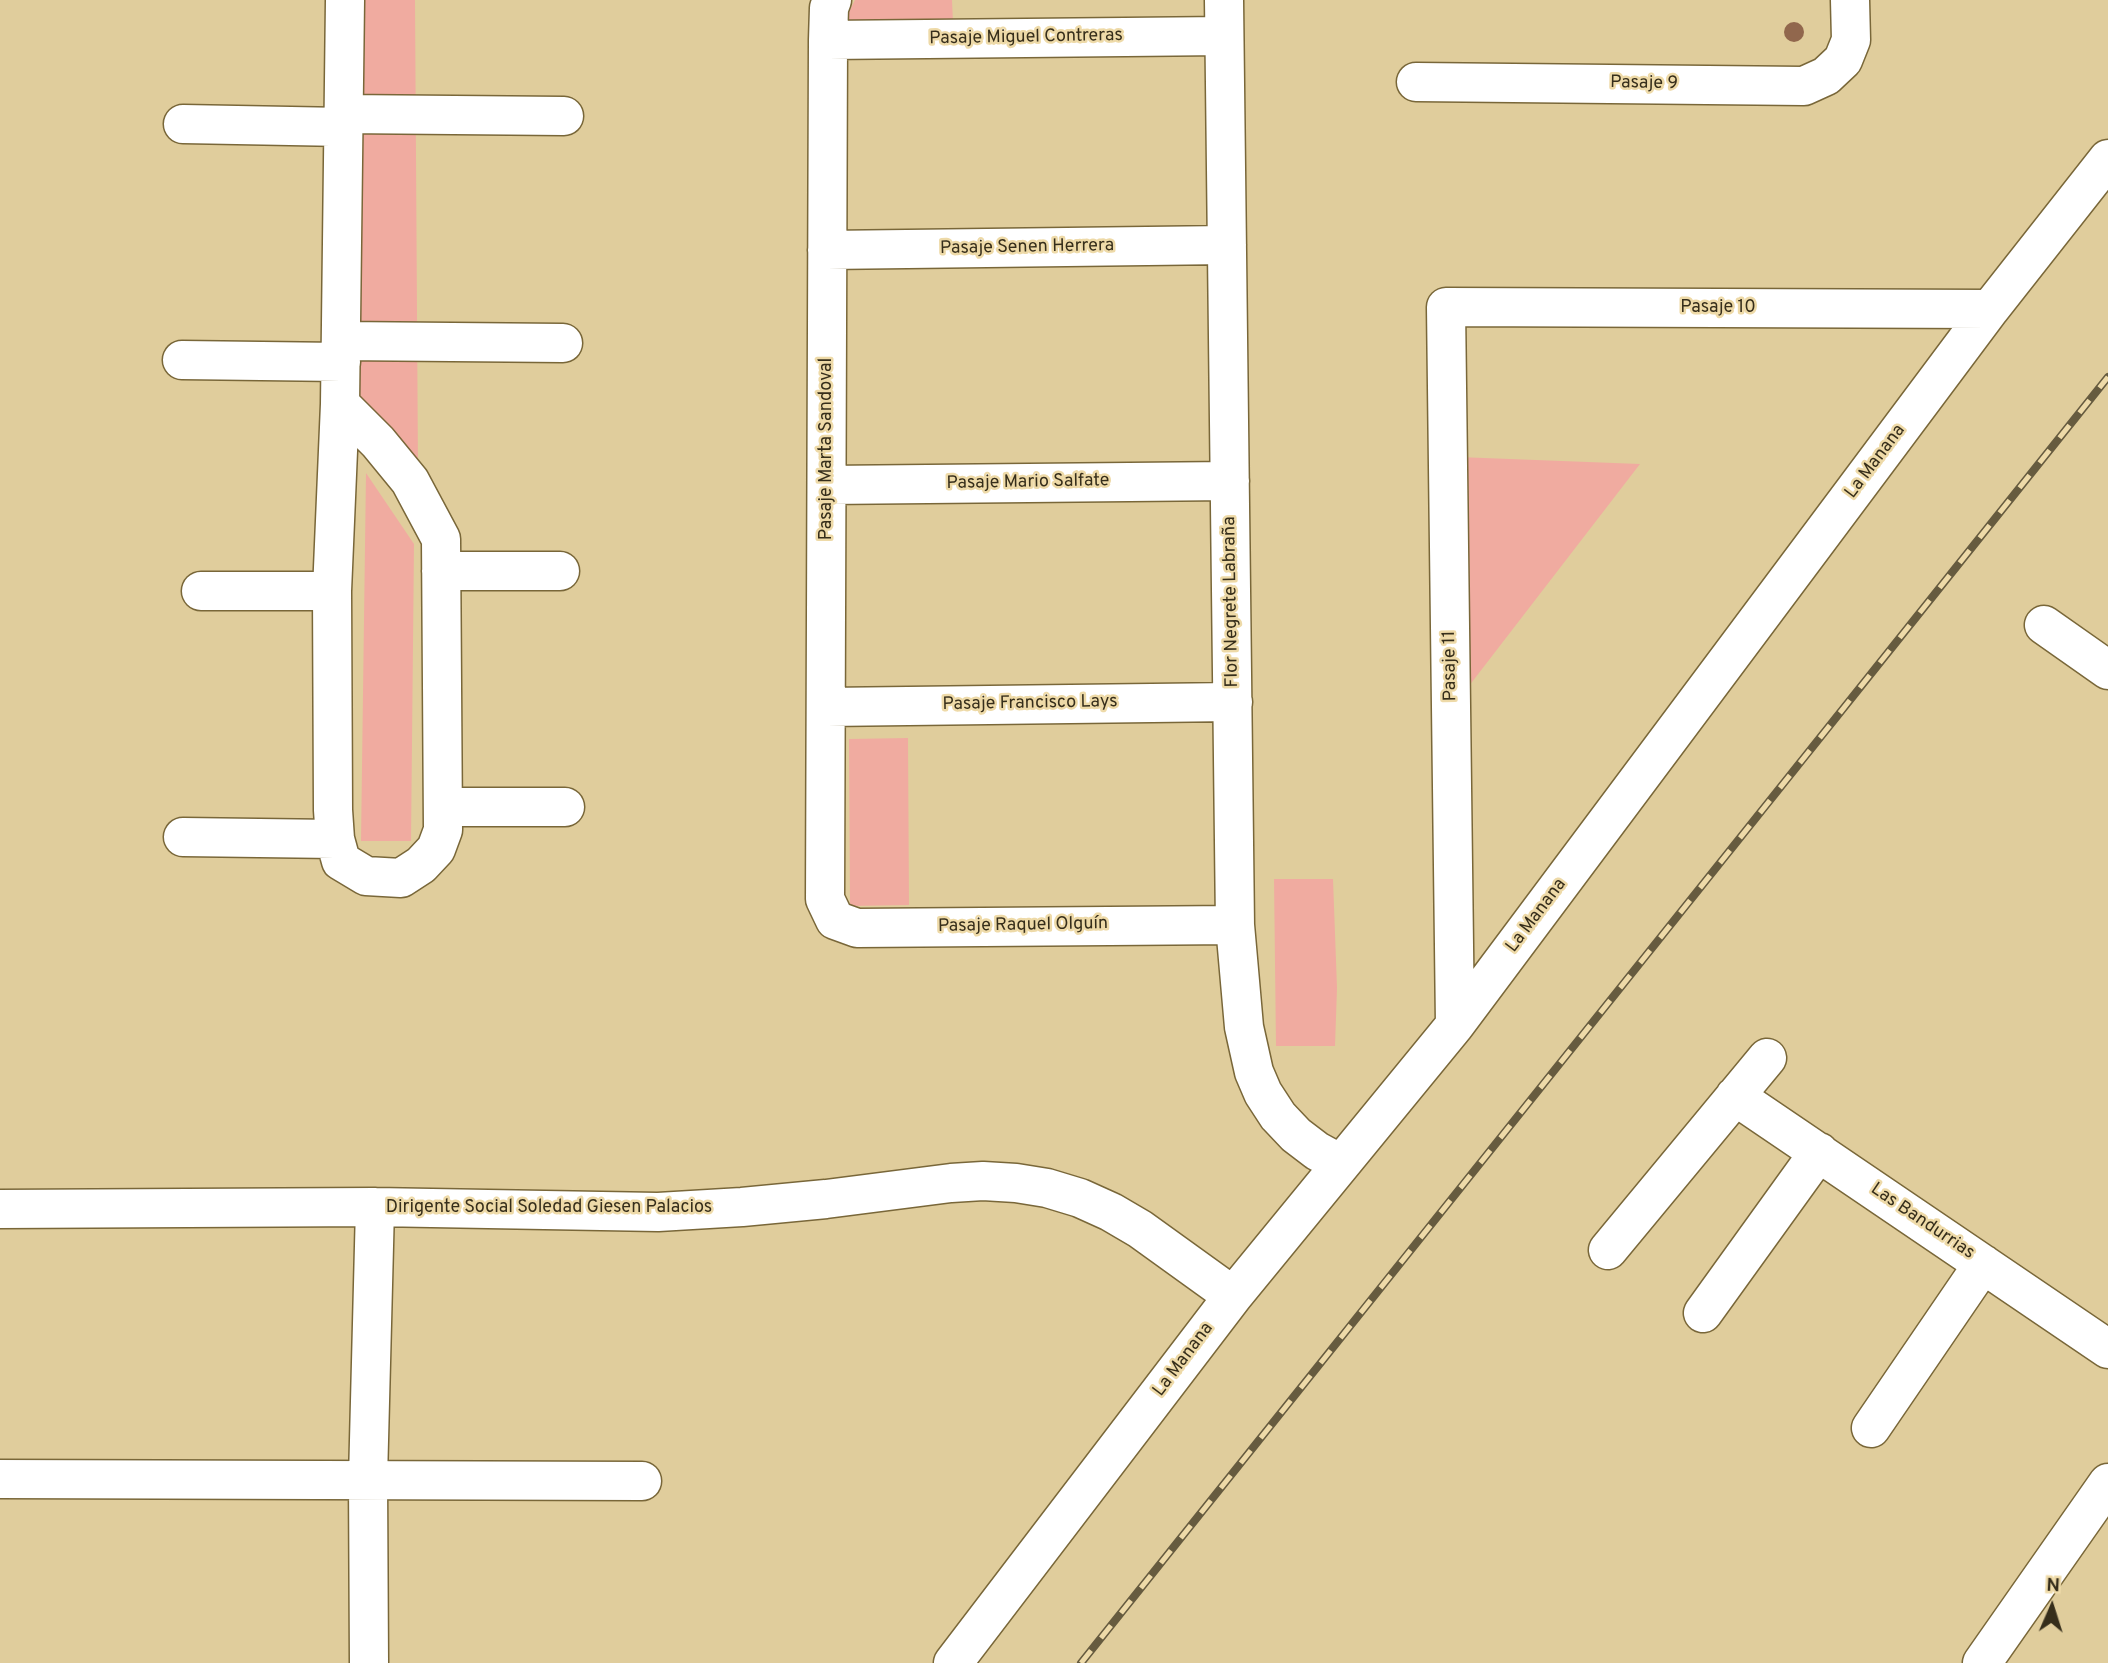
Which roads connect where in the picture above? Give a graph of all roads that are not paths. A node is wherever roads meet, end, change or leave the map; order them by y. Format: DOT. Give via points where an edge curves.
graph roads {
  1 [pos="345,0"];
  2 [pos="832,0"];
  3 [pos="1850,0"];
  4 [pos="1224,18"];
  5 [pos="828,40"];
  6 [pos="1416,82"];
  7 [pos="564,116"];
  8 [pos="344,120"];
  9 [pos="183,124"];
  10 [pos="2108,159"];
  11 [pos="1227,245"];
  12 [pos="827,250"];
  13 [pos="1446,307"];
  14 [pos="1990,309"];
  15 [pos="563,344"];
  16 [pos="341,352"];
  17 [pos="183,360"];
  18 [pos="341,404"];
  19 [pos="1230,481"];
  20 [pos="827,485"];
  21 [pos="441,571"];
  22 [pos="560,571"];
  23 [pos="332,591"];
  24 [pos="201,592"];
  25 [pos="2045,625"];
  26 [pos="2108,670"];
  27 [pos="1233,702"];
  28 [pos="827,707"];
  29 [pos="443,807"];
  30 [pos="565,807"];
  31 [pos="183,837"];
  32 [pos="335,839"];
  33 [pos="825,899"];
  34 [pos="1236,925"];
  35 [pos="1455,1025"];
  36 [pos="1767,1058"];
  37 [pos="1735,1096"];
  38 [pos="1819,1152"];
  39 [pos="1341,1164"];
  40 [pos="375,1207"];
  41 [pos="0,1209"];
  42 [pos="1608,1250"];
  43 [pos="1983,1264"];
  44 [pos="1233,1296"];
  45 [pos="1703,1312"];
  46 [pos="2108,1349"];
  47 [pos="1871,1428"];
  48 [pos="0,1479"];
  49 [pos="368,1479"];
  50 [pos="642,1481"];
  51 [pos="2108,1483"];
  52 [pos="369,1663"];
  53 [pos="953,1663"];
  54 [pos="1982,1663"];
  1 -- 8 [label="street"];
  2 -- 5 [label="street, Pasaje Marta Sandoval"];
  3 -- 6 [label="street, Pasaje 9" via="1850,40 1843,61 1804,86"];
  4 -- 5 [label="street, Pasaje Miguel Contreras"];
  4 -- 11 [label="street, Flor Negrete Labraña"];
  5 -- 12 [label="street, Pasaje Marta Sandoval"];
  7 -- 8 [label="street"];
  8 -- 9 [label="street"];
  8 -- 16 [label="street"];
  10 -- 14 [label="street, La Manana"];
  11 -- 12 [label="street, Pasaje Senen Herrera"];
  11 -- 19 [label="street, Flor Negrete Labraña"];
  12 -- 20 [label="street, Pasaje Marta Sandoval"];
  13 -- 14 [label="street, Pasaje 10"];
  13 -- 35 [label="street, Pasaje 11"];
  14 -- 35 [label="street, La Manana"];
  15 -- 16 [label="street"];
  16 -- 17 [label="street"];
  16 -- 18 [label="street"];
  18 -- 21 [label="street" via="410,481 441,539"];
  18 -- 23 [label="street"];
  19 -- 20 [label="street, Pasaje Mario Salfate"];
  19 -- 27 [label="street, Flor Negrete Labraña"];
  20 -- 28 [label="street, Pasaje Marta Sandoval"];
  21 -- 22 [label="street"];
  21 -- 29 [label="street"];
  23 -- 24 [label="street"];
  23 -- 32 [label="street"];
  25 -- 26 [label="street"];
  27 -- 28 [label="street, Pasaje Francisco Lays"];
  27 -- 34 [label="street, Flor Negrete Labraña"];
  28 -- 33 [label="street, Pasaje Marta Sandoval"];
  29 -- 30 [label="street"];
  29 -- 32 [label="street" via="443,830 436,849 401,878 366,876 341,861"];
  31 -- 32 [label="street"];
  33 -- 34 [label="street, Pasaje Raquel Olguín" via="835,920 857,928"];
  34 -- 39 [label="street, Flor Negrete Labraña" via="1244,1027 1263,1093 1287,1125 1317,1152"];
  35 -- 39 [label="street, La Manana"];
  36 -- 37 [label="street"];
  37 -- 38 [label="street, Las Bandurrias"];
  37 -- 42 [label="street"];
  38 -- 43 [label="street, Las Bandurrias"];
  38 -- 45 [label="street"];
  39 -- 44 [label="street, La Manana"];
  40 -- 41 [label="street, Dirigente Social Soledad Giesen Palacios"];
  40 -- 44 [label="street, Dirigente Social Soledad Giesen Palacios" via="658,1212 951,1183 1016,1183 1080,1198 1111,1212"];
  40 -- 49 [label="street"];
  43 -- 46 [label="street, Las Bandurrias"];
  43 -- 47 [label="street"];
  44 -- 53 [label="street, La Manana"];
  48 -- 49 [label="street"];
  49 -- 50 [label="street"];
  49 -- 52 [label="street"];
  51 -- 54 [label="street"];
}
